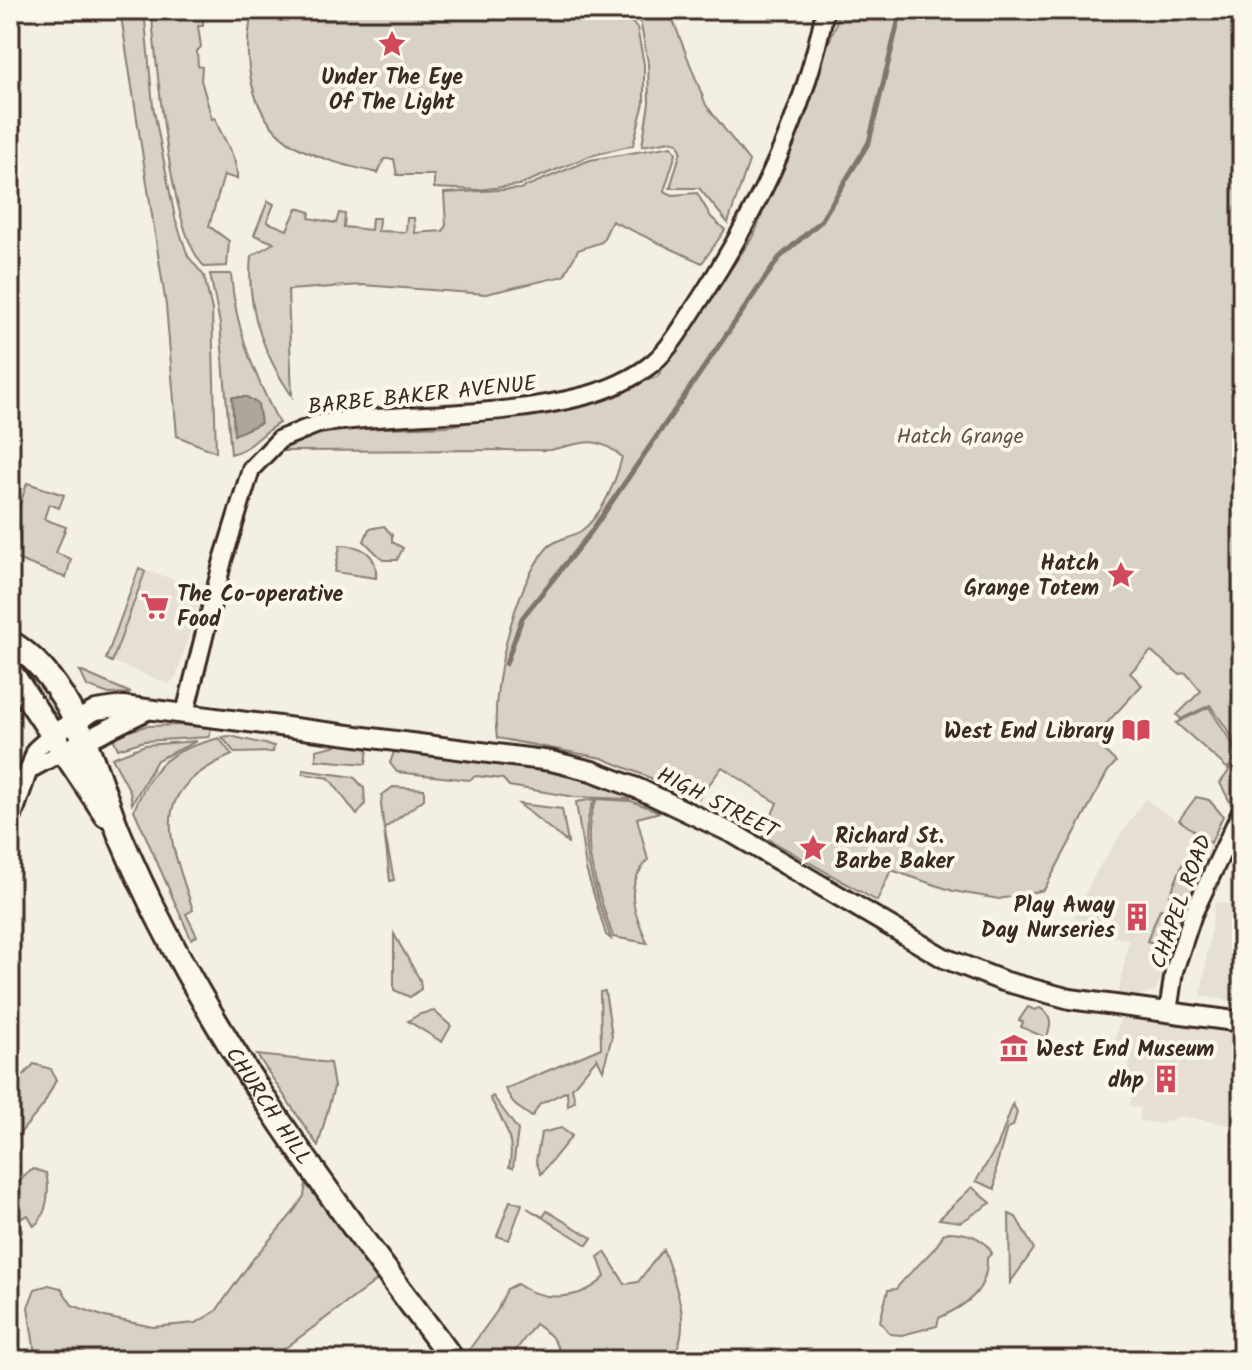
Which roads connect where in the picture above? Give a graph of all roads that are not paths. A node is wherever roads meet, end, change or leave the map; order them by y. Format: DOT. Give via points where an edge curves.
graph roads {
  1 [pos="825,10"];
  2 [pos="10,642"];
  3 [pos="10,671"];
  4 [pos="185,713"];
  5 [pos="81,730"];
  6 [pos="59,742"];
  7 [pos="1242,810"];
  8 [pos="10,825"];
  9 [pos="119,832"];
  10 [pos="1168,1012"];
  11 [pos="1242,1022"];
  12 [pos="453,1360"];
  1 -- 4 [label="street, BARBE BAKER AVENUE" via="800,107 776,166 737,242 656,361 585,396 516,409 318,424 292,433 260,457 247,478"];
  2 -- 5 [label="main road, CHURCH HILL" via="37,665"];
  3 -- 6 [label="main road, CHURCH HILL"];
  4 -- 5 [label="main road, HIGH STREET" via="112,706"];
  4 -- 10 [label="main road, HIGH STREET" via="551,761 592,771 734,834 944,958 1059,997"];
  5 -- 6 [label="main road, HIGH STREET"];
  5 -- 9 [label="main road, CHURCH HILL"];
  6 -- 8 [label="street" via="29,770"];
  6 -- 9 [label="main road, CHURCH HILL"];
  7 -- 10 [label="street, CHAPEL ROAD" via="1193,914 1174,971"];
  9 -- 12 [label="main road, CHURCH HILL" via="216,1023 380,1265"];
  10 -- 11 [label="main road, HIGH STREET"];
}
